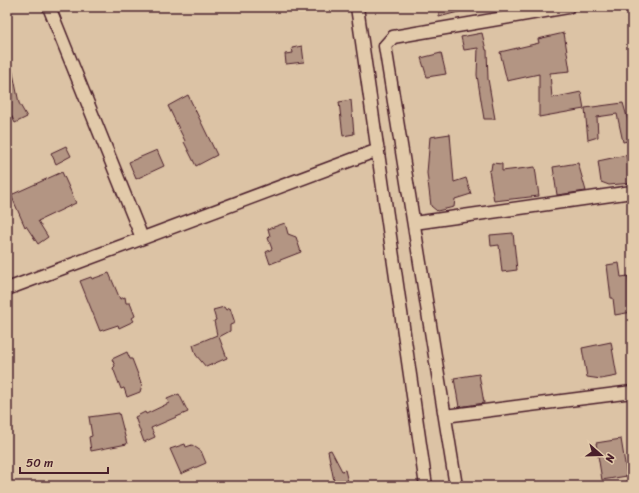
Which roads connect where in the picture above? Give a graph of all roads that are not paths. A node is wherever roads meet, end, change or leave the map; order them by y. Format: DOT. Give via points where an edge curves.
graph roads {
  1 [pos="49,7"];
  2 [pos="357,7"];
  3 [pos="568,7"];
  4 [pos="378,150"];
  5 [pos="632,192"];
  6 [pos="414,223"];
  7 [pos="142,238"];
  8 [pos="7,289"];
  9 [pos="632,392"];
  10 [pos="445,416"];
  11 [pos="426,486"];
  12 [pos="456,486"];
  1 -- 7 [label="street"];
  2 -- 4 [label="street"];
  3 -- 6 [label="street" via="393,37 385,46"];
  4 -- 7 [label="street"];
  4 -- 11 [label="street"];
  5 -- 6 [label="street"];
  6 -- 10 [label="street"];
  7 -- 8 [label="street"];
  9 -- 10 [label="street"];
  10 -- 12 [label="street"];
}
